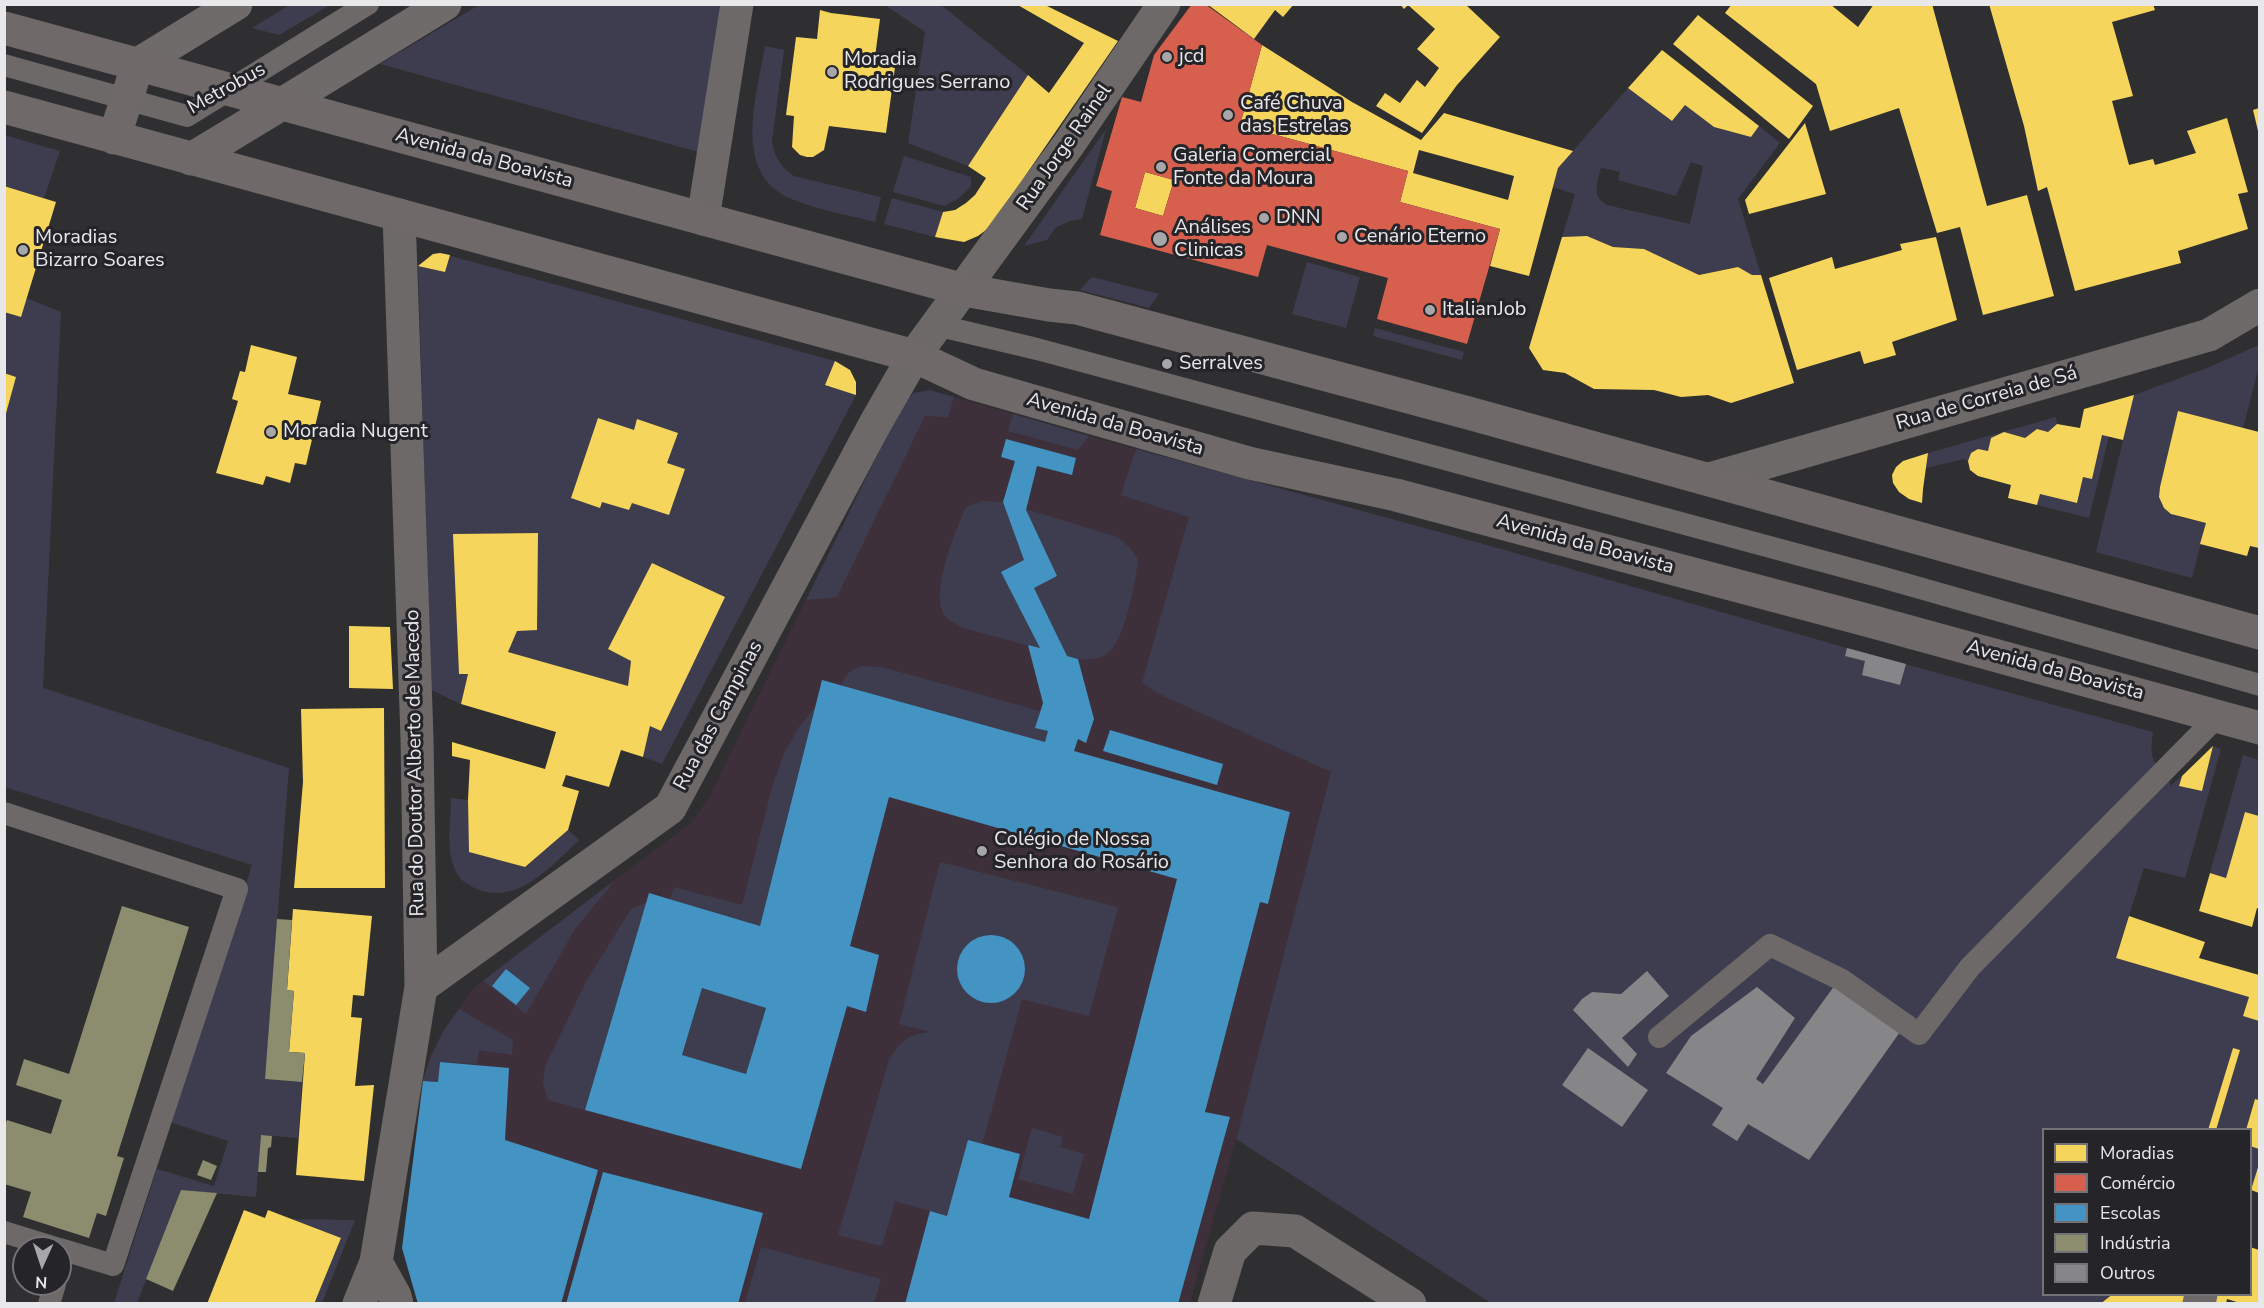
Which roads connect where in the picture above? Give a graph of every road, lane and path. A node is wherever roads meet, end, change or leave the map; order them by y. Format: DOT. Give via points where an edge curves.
graph roads {
  1 [pos="237,4"];
  2 [pos="368,4"];
  3 [pos="445,4"];
  4 [pos="737,4"];
  5 [pos="1164,4"];
  6 [pos="4,27"];
  7 [pos="138,64"];
  8 [pos="4,65"];
  9 [pos="230,90"];
  10 [pos="127,99"];
  11 [pos="282,104"];
  12 [pos="4,107"];
  13 [pos="114,138"];
  14 [pos="191,159"];
  15 [pos="399,216"];
  16 [pos="703,219"];
  17 [pos="964,290"];
  18 [pos="2259,305"];
  19 [pos="936,325"];
  20 [pos="914,356"];
  21 [pos="1709,480"];
  22 [pos="2259,633"];
  23 [pos="2259,685"];
  24 [pos="2218,716"];
  25 [pos="2259,728"];
  26 [pos="4,813"];
  27 [pos="421,987"];
  28 [pos="1659,1037"];
  29 [pos="72,1256"];
  30 [pos="376,1262"];
  31 [pos="359,1304"];
  32 [pos="397,1304"];
  33 [pos="1214,1304"];
  34 [pos="1410,1304"];
  1 -- 7 [label="main road"];
  2 -- 9 [label="lane, Metrobus"];
  3 -- 11 [label="main road"];
  4 -- 16 [label="street"];
  5 -- 17 [label="street, Rua Jorge Rainel"];
  6 -- 7 [label="main road, Avenida da Boavista"];
  7 -- 9 [label="main road, Avenida da Boavista"];
  7 -- 10 [label="main road"];
  8 -- 10 [label="lane, Metrobus"];
  9 -- 10 [label="lane, Metrobus" via="187,116"];
  9 -- 11 [label="main road, Avenida da Boavista"];
  10 -- 13 [label="main road"];
  11 -- 14 [label="main road"];
  11 -- 16 [label="main road, Avenida da Boavista"];
  12 -- 13 [label="main road, Avenida da Boavista"];
  13 -- 14 [label="main road, Avenida da Boavista"];
  14 -- 15 [label="main road, Avenida da Boavista"];
  15 -- 20 [label="main road, Avenida da Boavista"];
  15 -- 27 [label="street, Rua do Doutor Alberto de Macedo"];
  16 -- 17 [label="main road, Avenida da Boavista"];
  17 -- 19 [label="street"];
  17 -- 21 [label="main road, Avenida da Boavista" via="1077,308"];
  18 -- 21 [label="street, Rua de Correia de Sá" via="2209,335"];
  19 -- 20 [label="street"];
  19 -- 23 [label="lane" via="1881,577"];
  20 -- 24 [label="main road, Avenida da Boavista" via="974,384 1249,463 1396,495"];
  20 -- 27 [label="street, Rua das Campinas" via="670,808"];
  21 -- 22 [label="main road, Avenida da Boavista"];
  24 -- 25 [label="main road, Avenida da Boavista"];
  24 -- 28 [label="lane" via="1970,967 1919,1034 1842,980 1770,945"];
  26 -- 29 [label="lane" via="237,889 113,1265"];
  27 -- 30 [label="street, Rua do Doutor Alberto de Macedo"];
  30 -- 31 [label="street, Rua do Doutor Alberto de Macedo"];
  30 -- 32 [label="street"];
  33 -- 34 [label="street" via="1230,1251 1254,1227 1294,1231"];
}
